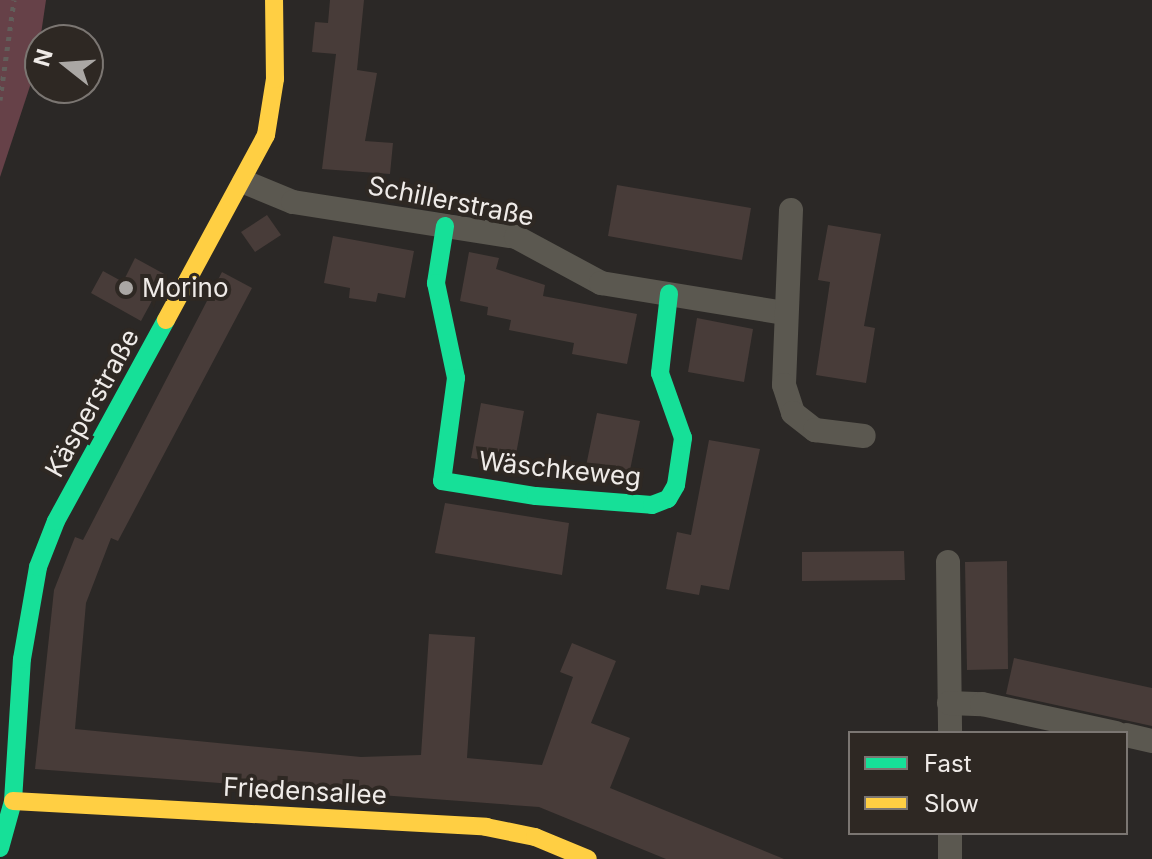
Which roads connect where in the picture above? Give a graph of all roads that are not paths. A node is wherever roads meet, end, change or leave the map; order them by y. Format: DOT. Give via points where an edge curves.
graph roads {
  1 [pos="274,0"];
  2 [pos="244,182"];
  3 [pos="791,210"];
  4 [pos="445,226"];
  5 [pos="669,294"];
  6 [pos="784,313"];
  7 [pos="864,436"];
  8 [pos="948,562"];
  9 [pos="949,703"];
  10 [pos="950,731"];
  11 [pos="1107,731"];
  12 [pos="1128,735"];
  13 [pos="1152,741"];
  14 [pos="13,801"];
  15 [pos="950,835"];
  16 [pos="0,848"];
  17 [pos="588,859"];
  18 [pos="950,859"];
  1 -- 2 [label="street, Käsperstraße" via="273,107"];
  2 -- 4 [label="street, Schillerstraße" via="281,199"];
  2 -- 14 [label="street, Käsperstraße" via="56,521 38,567 22,659"];
  3 -- 6 [label="street"];
  4 -- 5 [label="street, Schillerstraße" via="516,237 550,252 582,277"];
  4 -- 5 [label="street, Wäschkeweg" via="437,298 456,378 442,481 536,496 652,505 668,499 680,473 683,438 660,373"];
  5 -- 6 [label="street, Schillerstraße"];
  6 -- 7 [label="street" via="784,385 793,413 815,430"];
  8 -- 9 [label="street"];
  9 -- 10 [label="street"];
  9 -- 11 [label="street" via="982,704"];
  12 -- 13 [label="street"];
  14 -- 16 [label="street, Käsperstraße"];
  14 -- 17 [label="street, Friedensallee" via="486,827 535,837"];
  15 -- 18 [label="street"];
}
